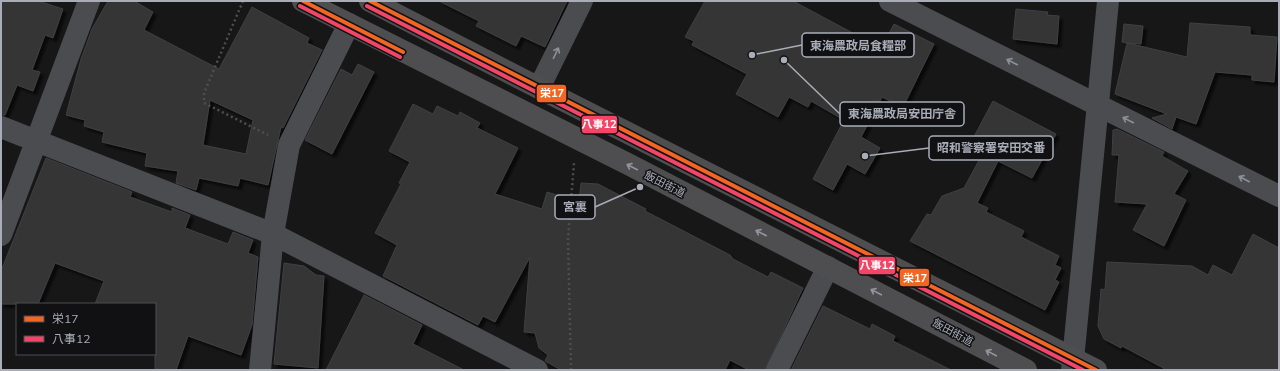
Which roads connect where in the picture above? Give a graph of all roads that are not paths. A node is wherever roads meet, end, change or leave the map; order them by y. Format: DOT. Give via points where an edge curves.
graph roads {
  1 [pos="89,1"];
  2 [pos="302,1"];
  3 [pos="370,1"];
  4 [pos="582,1"];
  5 [pos="890,1"];
  6 [pos="1108,1"];
  7 [pos="349,24"];
  8 [pos="539,88"];
  9 [pos="1097,105"];
  10 [pos="1,127"];
  11 [pos="37,141"];
  12 [pos="1279,196"];
  13 [pos="274,234"];
  14 [pos="1,235"];
  15 [pos="828,267"];
  16 [pos="1072,364"];
  17 [pos="260,370"];
  18 [pos="537,370"];
  19 [pos="777,370"];
  20 [pos="1026,370"];
  21 [pos="1096,370"];
  1 -- 11 [label="street"];
  2 -- 7 [label="highway, 飯田街道"];
  3 -- 8 [label="highway"];
  8 -- 4 [label="street, one-way"];
  9 -- 5 [label="street, one-way"];
  6 -- 9 [label="street"];
  7 -- 13 [label="street" via="288,146"];
  15 -- 7 [label="highway, 飯田街道, one-way"];
  8 -- 16 [label="highway"];
  12 -- 9 [label="street, one-way"];
  9 -- 16 [label="street"];
  10 -- 11 [label="street"];
  11 -- 13 [label="street"];
  11 -- 14 [label="street"];
  13 -- 17 [label="street"];
  13 -- 18 [label="street"];
  15 -- 19 [label="street"];
  20 -- 15 [label="highway, 飯田街道, one-way"];
  16 -- 21 [label="highway"];
}
